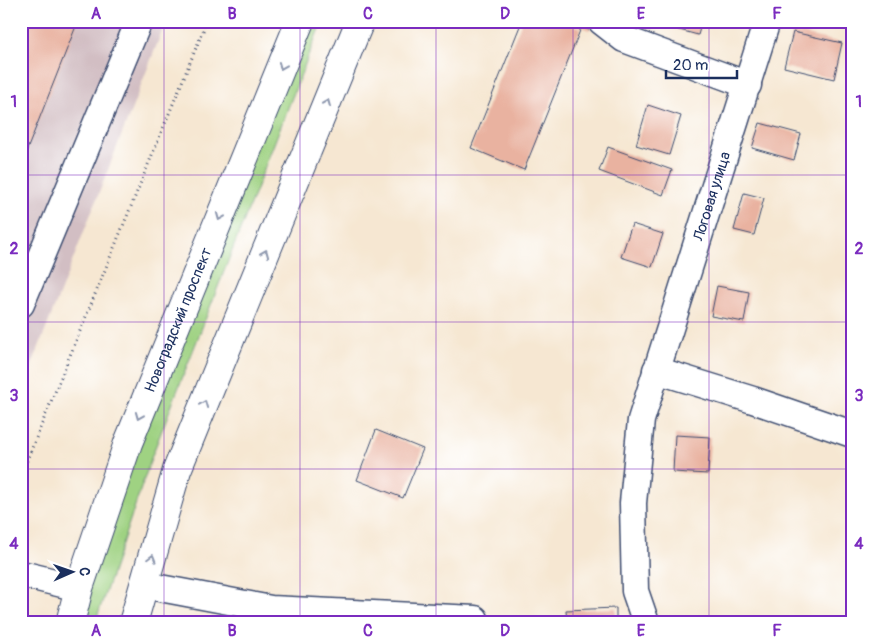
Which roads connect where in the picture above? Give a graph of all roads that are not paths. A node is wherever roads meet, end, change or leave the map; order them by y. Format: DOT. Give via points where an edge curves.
graph roads {
  1 [pos="139,21"];
  2 [pos="300,21"];
  3 [pos="360,21"];
  4 [pos="601,21"];
  5 [pos="767,21"];
  6 [pos="748,85"];
  7 [pos="21,304"];
  8 [pos="656,370"];
  9 [pos="852,434"];
  10 [pos="21,574"];
  11 [pos="144,585"];
  12 [pos="79,588"];
  13 [pos="475,618"];
  14 [pos="70,623"];
  15 [pos="133,623"];
  16 [pos="646,623"];
  1 -- 7 [label="street"];
  2 -- 12 [label="main road, Новоградский проспект, one-way" via="128,443"];
  11 -- 3 [label="main road, one-way" via="177,470"];
  4 -- 6 [label="street" via="624,39"];
  5 -- 6 [label="street, Логовая улица"];
  6 -- 8 [label="street, Логовая улица"];
  8 -- 9 [label="street"];
  8 -- 16 [label="street, Логовая улица" via="641,420 633,503 635,592"];
  10 -- 12 [label="street"];
  11 -- 13 [label="street" via="271,608"];
  11 -- 15 [label="main road"];
  12 -- 14 [label="main road, Новоградский проспект"];
}
